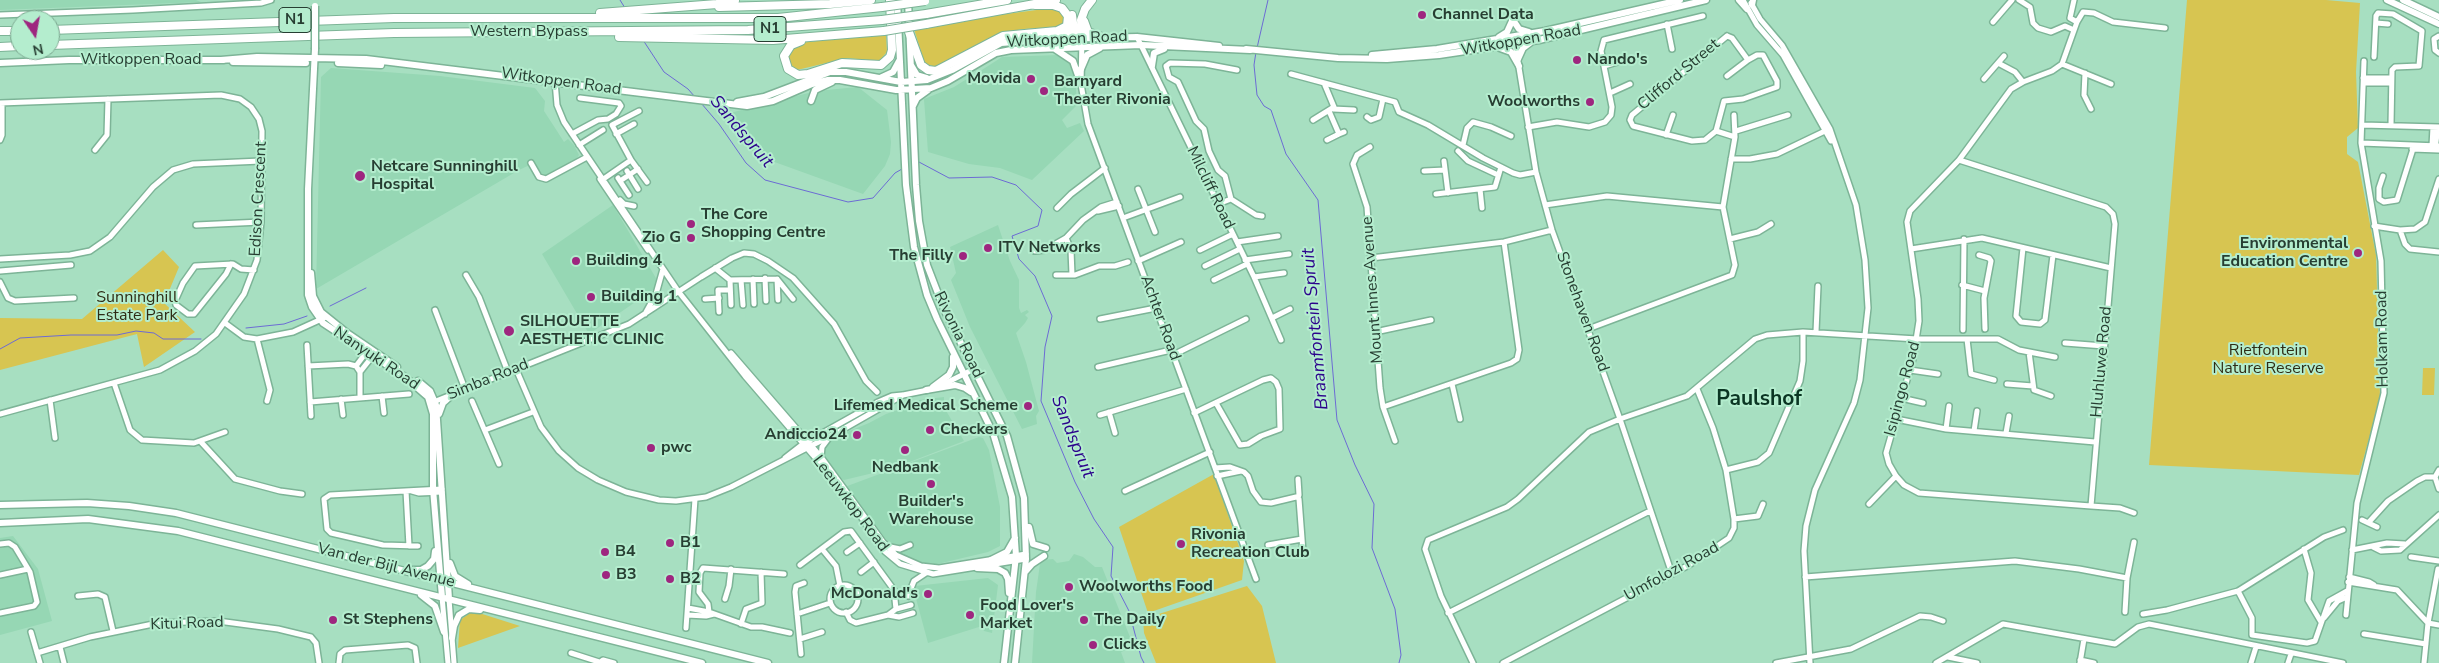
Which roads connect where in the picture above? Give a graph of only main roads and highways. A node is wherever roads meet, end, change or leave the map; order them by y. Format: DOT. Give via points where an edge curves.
graph roads {
  1 [pos="735,0"];
  2 [pos="871,0"];
  3 [pos="890,0"];
  4 [pos="897,0"];
  5 [pos="908,0"];
  6 [pos="1007,0"];
  7 [pos="1056,0"];
  8 [pos="1092,0"];
  9 [pos="1680,0"];
  10 [pos="1706,0"];
  11 [pos="1739,0"];
  12 [pos="2387,0"];
  13 [pos="2403,0"];
  14 [pos="928,1"];
  15 [pos="314,3"];
  16 [pos="1751,4"];
  17 [pos="685,6"];
  18 [pos="1025,6"];
  19 [pos="1035,6"];
  20 [pos="1085,9"];
  21 [pos="650,13"];
  22 [pos="2439,17"];
  23 [pos="1073,20"];
  24 [pos="2439,24"];
  25 [pos="60,30"];
  26 [pos="1545,31"];
  27 [pos="909,32"];
  28 [pos="659,35"];
  29 [pos="813,37"];
  30 [pos="1102,37"];
  31 [pos="1078,38"];
  32 [pos="1035,40"];
  33 [pos="1515,40"];
  34 [pos="1539,40"];
  35 [pos="1486,42"];
  36 [pos="60,45"];
  37 [pos="1116,45"];
  38 [pos="1054,48"];
  39 [pos="1185,48"];
  40 [pos="1490,48"];
  41 [pos="1252,51"];
  42 [pos="900,55"];
  43 [pos="1333,57"];
  44 [pos="316,58"];
  45 [pos="910,62"];
  46 [pos="0,63"];
  47 [pos="1152,66"];
  48 [pos="1081,69"];
  49 [pos="876,78"];
  50 [pos="932,78"];
  51 [pos="840,80"];
  52 [pos="901,82"];
  53 [pos="910,82"];
  54 [pos="1081,84"];
  55 [pos="931,88"];
  56 [pos="902,90"];
  57 [pos="911,90"];
  58 [pos="811,101"];
  59 [pos="718,102"];
  60 [pos="912,110"];
  61 [pos="944,336"];
  62 [pos="453,394"];
  63 [pos="433,402"];
  64 [pos="985,415"];
  65 [pos="438,420"];
  66 [pos="0,505"];
  67 [pos="1025,520"];
  68 [pos="0,522"];
  69 [pos="436,535"];
  70 [pos="1016,537"];
  71 [pos="1046,548"];
  72 [pos="446,555"];
  73 [pos="1044,556"];
  74 [pos="991,560"];
  75 [pos="386,566"];
  76 [pos="977,568"];
  77 [pos="1024,573"];
  78 [pos="440,580"];
  79 [pos="448,582"];
  80 [pos="404,587"];
  81 [pos="494,594"];
  82 [pos="445,598"];
  83 [pos="528,619"];
  84 [pos="1010,620"];
  85 [pos="444,632"];
  86 [pos="452,638"];
  87 [pos="702,663"];
  88 [pos="768,663"];
  89 [pos="1004,663"];
  90 [pos="1015,663"];
  1 -- 17 [label="highway"];
  2 -- 17 [label="highway" via="810,5"];
  3 -- 29 [label="highway" via="892,50 890,57 881,65 842,63 808,74 792,73 784,61 788,48"];
  4 -- 42 [label="main road, Rivonia Road"];
  5 -- 27 [label="main road, Rivonia Road"];
  6 -- 28 [label="highway, N1, bridge" via="882,20"];
  7 -- 18 [label="highway"];
  8 -- 20 [label="highway"];
  9 -- 26 [label="main road, Witkoppen Road"];
  10 -- 34 [label="main road, Witkoppen Road"];
  11 -- 16 [label="main road"];
  12 -- 24 [label="main road"];
  13 -- 22 [label="main road"];
  14 -- 21 [label="highway, N1, bridge" via="778,18"];
  15 -- 44 [label="main road, Nanyuki Road, bridge"];
  17 -- 21 [label="highway"];
  18 -- 19 [label="highway"];
  18 -- 29 [label="highway, bridge" via="884,31"];
  19 -- 23 [label="highway" via="1059,3 1069,10"];
  19 -- 27 [label="highway" via="1062,8 1068,18 1066,27 1057,31 1003,36 939,70 930,71 921,65"];
  20 -- 30 [label="highway" via="1086,30"];
  20 -- 31 [label="highway"];
  21 -- 25 [label="highway, Western Bypass / N1" via="540,18 265,20"];
  23 -- 31 [label="highway"];
  23 -- 32 [label="highway" via="1072,29 1066,34"];
  26 -- 33 [label="main road, Witkoppen Road"];
  26 -- 35 [label="main road" via="1522,31 1512,19 1506,33"];
  27 -- 45 [label="main road, Rivonia Road"];
  28 -- 29 [label="highway" via="773,40"];
  28 -- 36 [label="highway, Western Bypass / N1" via="394,33"];
  30 -- 31 [label="main road, Witkoppen Road"];
  30 -- 41 [label="main road, Witkoppen Road" via="1137,37"];
  31 -- 32 [label="main road, Witkoppen Road"];
  32 -- 50 [label="main road, Witkoppen Road" via="1000,43"];
  33 -- 34 [label="main road, Witkoppen Road"];
  33 -- 35 [label="main road, Witkoppen Road"];
  33 -- 40 [label="main road, Witkoppen Road"];
  34 -- 40 [label="main road" via="1525,46 1519,63 1508,50"];
  35 -- 43 [label="main road, Witkoppen Road" via="1405,53"];
  37 -- 38 [label="main road, Witkoppen Road"];
  37 -- 39 [label="main road, Witkoppen Road"];
  37 -- 48 [label="main road" via="1089,54"];
  38 -- 54 [label="main road" via="1073,61"];
  38 -- 55 [label="main road, Witkoppen Road" via="998,52"];
  39 -- 41 [label="main road, Witkoppen Road"];
  39 -- 47 [label="main road" via="1155,51"];
  40 -- 43 [label="main road, Witkoppen Road" via="1404,58"];
  41 -- 43 [label="main road, Witkoppen Road"];
  42 -- 49 [label="main road" via="893,72"];
  42 -- 52 [label="main road, Rivonia Road"];
  44 -- 46 [label="main road, Witkoppen Road" via="237,62 69,60"];
  44 -- 59 [label="main road, Witkoppen Road" via="366,59"];
  44 -- 63 [label="main road, Nanyuki Road" via="311,275 314,300 323,319 425,386"];
  45 -- 50 [label="main road" via="917,75"];
  45 -- 53 [label="main road, Rivonia Road"];
  49 -- 52 [label="main road, Witkoppen Road"];
  49 -- 59 [label="main road, Witkoppen Road" via="846,72 827,73 755,99"];
  50 -- 53 [label="main road, Witkoppen Road"];
  51 -- 56 [label="main road, Witkoppen Road"];
  51 -- 58 [label="main road" via="817,88"];
  51 -- 59 [label="main road, Witkoppen Road" via="816,82 760,104 747,106"];
  52 -- 53 [label="main road, Witkoppen Road"];
  52 -- 56 [label="main road, Rivonia Road"];
  53 -- 57 [label="main road, Rivonia Road"];
  55 -- 57 [label="main road, Witkoppen Road"];
  55 -- 60 [label="main road" via="917,98"];
  56 -- 57 [label="main road, Witkoppen Road"];
  56 -- 61 [label="main road, Rivonia Road" via="910,221 919,270"];
  57 -- 60 [label="main road, Rivonia Road"];
  60 -- 67 [label="main road, Rivonia Road" via="922,239 932,282 1007,436 1022,486"];
  61 -- 64 [label="main road, Rivonia Road"];
  61 -- 64 [label="main road" via="953,358 952,371 943,382 926,390 962,386 971,392"];
  62 -- 65 [label="main road" via="442,405"];
  63 -- 65 [label="main road, Nanyuki Road"];
  63 -- 69 [label="main road, Nanyuki Road"];
  64 -- 70 [label="main road, Rivonia Road" via="1009,479"];
  65 -- 72 [label="main road, Nanyuki Road"];
  66 -- 75 [label="main road, Van der Bijl Avenue" via="87,503 148,508"];
  67 -- 71 [label="main road" via="1033,544"];
  67 -- 77 [label="main road, Rivonia Road"];
  68 -- 80 [label="main road, Van der Bijl Avenue" via="63,519 157,527"];
  69 -- 75 [label="main road" via="434,556 426,568 415,570"];
  69 -- 78 [label="main road, Nanyuki Road"];
  70 -- 74 [label="main road" via="1007,552"];
  70 -- 84 [label="main road, Rivonia Road"];
  72 -- 79 [label="main road, Nanyuki Road"];
  72 -- 81 [label="main road" via="458,579"];
  73 -- 77 [label="main road"];
  75 -- 78 [label="main road, Van der Bijl Avenue"];
  76 -- 84 [label="main road" via="998,569 1007,576"];
  77 -- 90 [label="main road, Rivonia Road"];
  78 -- 79 [label="main road, Van der Bijl Avenue"];
  78 -- 82 [label="main road, Nanyuki Road"];
  79 -- 81 [label="main road, Van der Bijl Avenue"];
  79 -- 82 [label="main road, Nanyuki Road"];
  80 -- 82 [label="main road, Van der Bijl Avenue"];
  80 -- 85 [label="main road" via="433,603"];
  81 -- 88 [label="main road, Van der Bijl Avenue"];
  82 -- 83 [label="main road, Van der Bijl Avenue"];
  83 -- 86 [label="main road" via="469,609 457,618"];
  83 -- 87 [label="main road, Van der Bijl Avenue"];
  84 -- 89 [label="main road, Rivonia Road"];
}
